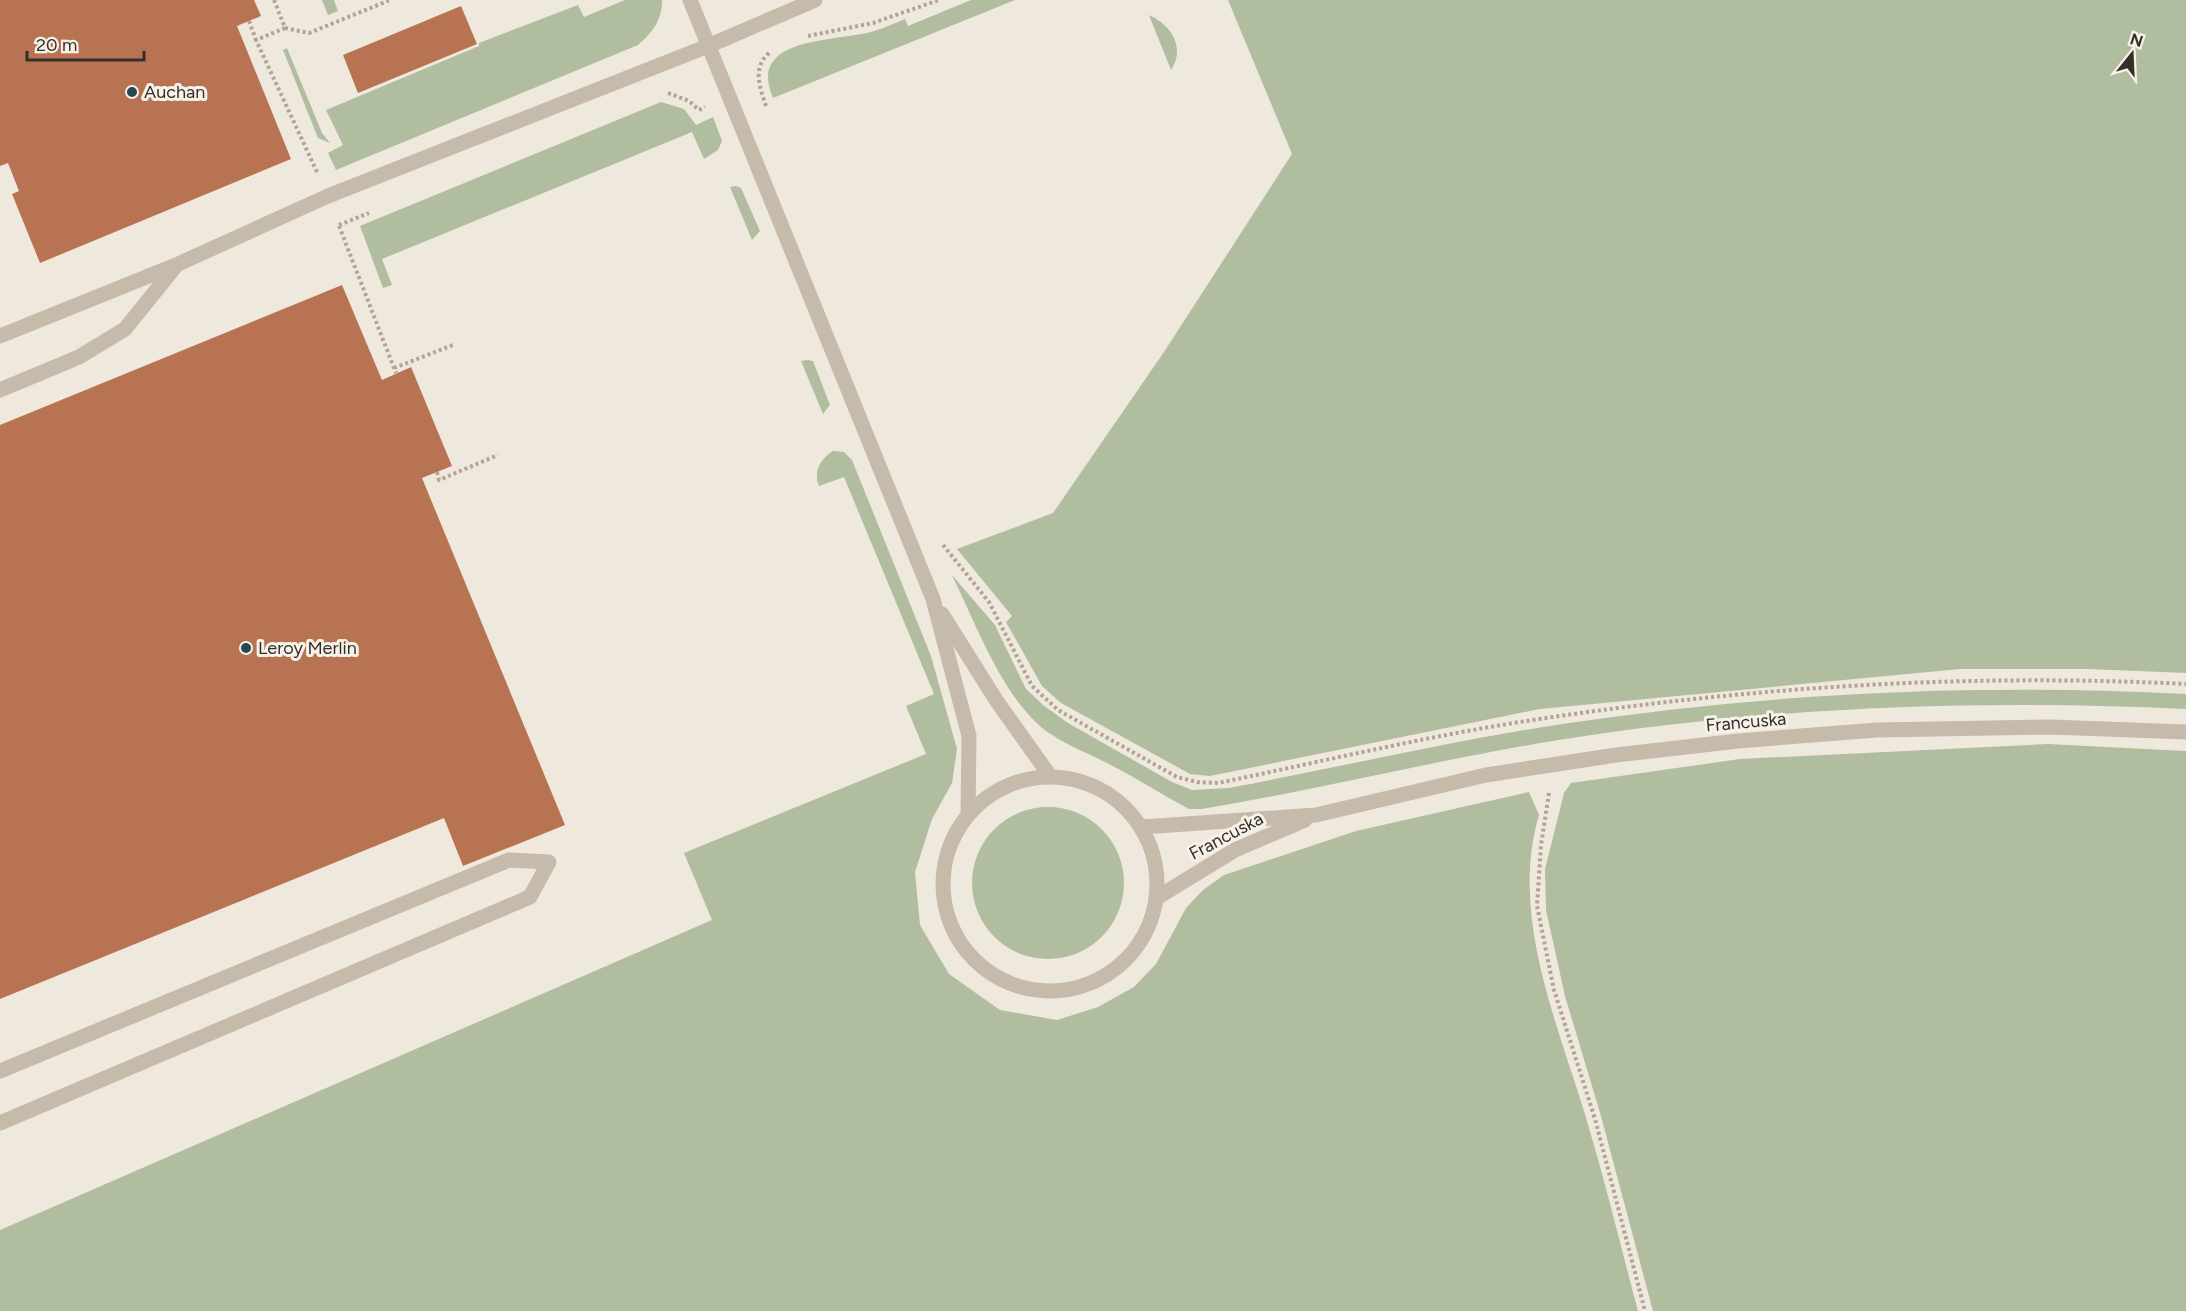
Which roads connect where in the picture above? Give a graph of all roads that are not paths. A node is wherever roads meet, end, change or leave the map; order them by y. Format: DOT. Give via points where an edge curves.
graph roads {
  1 [pos="690,0"];
  2 [pos="815,0"];
  3 [pos="708,46"];
  4 [pos="176,265"];
  5 [pos="0,336"];
  6 [pos="0,390"];
  7 [pos="933,599"];
  8 [pos="2186,732"];
  9 [pos="1050,776"];
  10 [pos="968,815"];
  11 [pos="1316,815"];
  12 [pos="1142,827"];
  13 [pos="1158,897"];
  14 [pos="0,1071"];
  15 [pos="0,1123"];
  1 -- 3 [label="street"];
  2 -- 3 [label="street"];
  3 -- 4 [label="street" via="328,196"];
  3 -- 7 [label="street"];
  4 -- 5 [label="street"];
  4 -- 6 [label="street" via="125,329 79,357"];
  7 -- 9 [label="street" via="996,700"];
  7 -- 10 [label="street" via="969,736"];
  8 -- 11 [label="street, Francuska" via="2050,727 1876,730 1738,741 1486,775"];
  9 -- 10 [label="street" via="1019,781 991,794"];
  9 -- 12 [label="street" via="1086,783 1118,800"];
  10 -- 13 [label="street" via="949,846 942,882 947,918 964,950 999,979 1025,990 1061,992 1096,982 1126,962 1148,932"];
  11 -- 12 [label="street, Francuska"];
  11 -- 13 [label="street, Francuska" via="1236,850"];
  12 -- 13 [label="street" via="1156,861"];
  14 -- 15 [label="street" via="509,860 549,862 530,897"];
}
